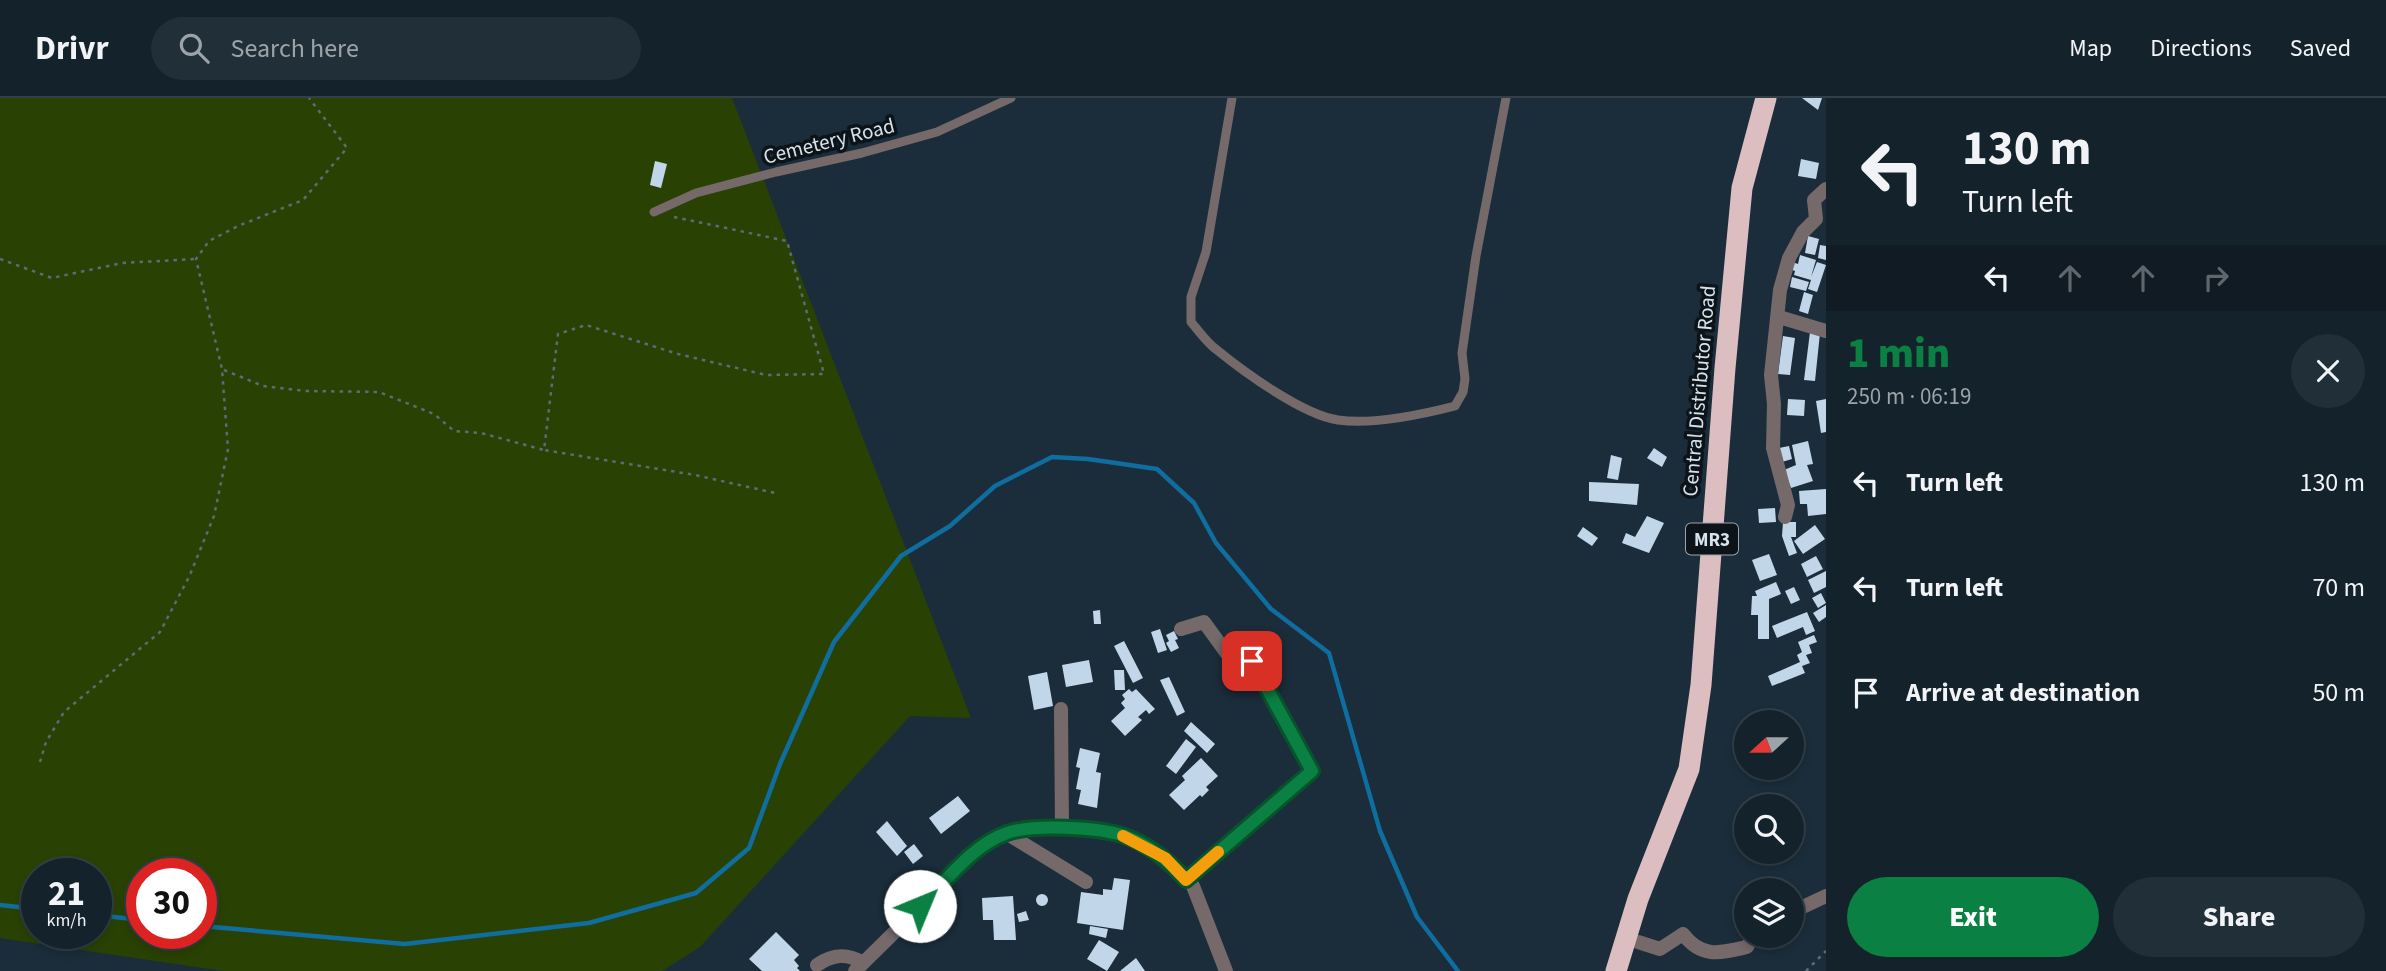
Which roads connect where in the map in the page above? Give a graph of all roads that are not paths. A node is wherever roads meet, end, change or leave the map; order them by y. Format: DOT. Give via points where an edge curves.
graph roads {
  1 [pos="1011,98"];
  2 [pos="1232,98"];
  3 [pos="1506,98"];
  4 [pos="1766,98"];
  5 [pos="1777,98"];
  6 [pos="1826,189"];
  7 [pos="654,212"];
  8 [pos="1821,221"];
  9 [pos="1779,317"];
  10 [pos="1826,331"];
  11 [pos="1785,517"];
  12 [pos="1181,629"];
  13 [pos="1061,709"];
  14 [pos="1062,828"];
  15 [pos="1006,833"];
  16 [pos="1186,880"];
  17 [pos="1086,882"];
  18 [pos="1826,896"];
  19 [pos="1804,906"];
  20 [pos="1638,942"];
  21 [pos="1743,948"];
  22 [pos="817,965"];
  23 [pos="859,967"];
  24 [pos="1226,971"];
  25 [pos="1616,971"];
  26 [pos="1629,971"];
  1 -- 7 [label="lane, Cemetery Road" via="937,132 696,193"];
  2 -- 3 [label="lane" via="1206,252 1191,297 1191,322 1215,349 1270,388 1338,420 1413,416 1455,406 1463,392 1462,353 1476,256"];
  4 -- 25 [label="highway, Central Distributor Road / MR3" via="1742,188 1689,769 1638,899"];
  5 -- 20 [label="highway, Central Distributor Road / MR3" via="1750,193 1702,769"];
  6 -- 8 [label="street" via="1814,200"];
  8 -- 9 [label="street" via="1803,232 1789,258 1780,290"];
  9 -- 10 [label="street"];
  9 -- 11 [label="street" via="1771,375 1773,448 1788,505"];
  12 -- 16 [label="street" via="1204,622 1233,662 1252,661 1312,771"];
  13 -- 14 [label="street"];
  14 -- 15 [label="street"];
  14 -- 16 [label="street" via="1124,836 1165,858"];
  15 -- 17 [label="street"];
  15 -- 23 [label="street" via="978,849"];
  16 -- 24 [label="street" via="1193,886"];
  18 -- 19 [label="street"];
  20 -- 21 [label="street" via="1660,949 1683,934 1704,951 1718,954"];
  20 -- 26 [label="highway, Central Distributor Road / MR3"];
  22 -- 23 [label="street" via="827,958 851,956"];
}
